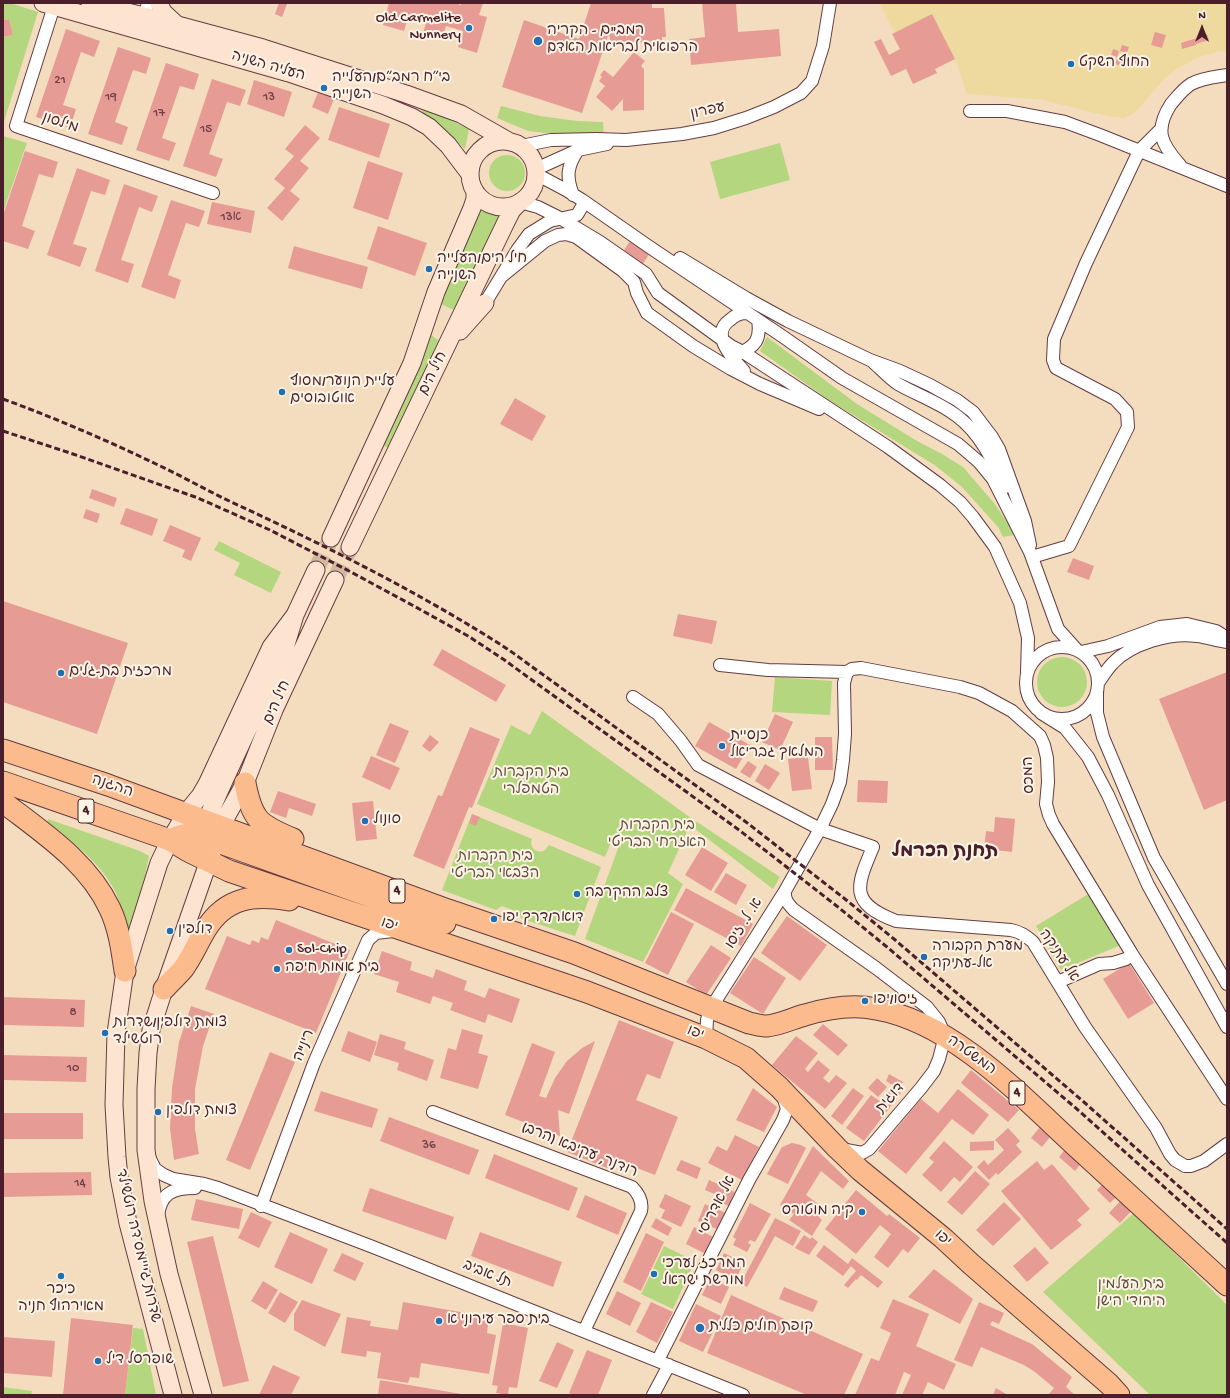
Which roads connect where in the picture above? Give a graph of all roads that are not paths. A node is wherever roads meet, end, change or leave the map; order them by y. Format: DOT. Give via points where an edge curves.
graph roads {
  1 [pos="90,3"];
  2 [pos="159,3"];
  3 [pos="830,3"];
  4 [pos="48,5"];
  5 [pos="144,16"];
  6 [pos="179,26"];
  7 [pos="1227,75"];
  8 [pos="970,111"];
  9 [pos="1161,129"];
  10 [pos="626,140"];
  11 [pos="515,144"];
  12 [pos="578,150"];
  13 [pos="1139,151"];
  14 [pos="1181,166"];
  15 [pos="536,171"];
  16 [pos="470,174"];
  17 [pos="1227,186"];
  18 [pos="475,192"];
  19 [pos="212,193"];
  20 [pos="578,198"];
  21 [pos="520,202"];
  22 [pos="560,218"];
  23 [pos="618,225"];
  24 [pos="502,276"];
  25 [pos="634,282"];
  26 [pos="658,293"];
  27 [pos="485,303"];
  28 [pos="747,313"];
  29 [pos="758,320"];
  30 [pos="722,339"];
  31 [pos="448,344"];
  32 [pos="701,350"];
  33 [pos="743,352"];
  34 [pos="730,355"];
  35 [pos="760,384"];
  36 [pos="888,447"];
  37 [pos="331,538"];
  38 [pos="350,547"];
  39 [pos="1031,554"];
  40 [pos="316,570"];
  41 [pos="335,580"];
  42 [pos="295,615"];
  43 [pos="1227,638"];
  44 [pos="1227,642"];
  45 [pos="1078,650"];
  46 [pos="720,665"];
  47 [pos="847,672"];
  48 [pos="1026,672"];
  49 [pos="1098,688"];
  50 [pos="633,697"];
  51 [pos="1041,713"];
  52 [pos="3,750"];
  53 [pos="3,782"];
  54 [pos="245,783"];
  55 [pos="3,802"];
  56 [pos="186,813"];
  57 [pos="820,829"];
  58 [pos="211,831"];
  59 [pos="170,840"];
  60 [pos="207,862"];
  61 [pos="785,891"];
  62 [pos="338,909"];
  63 [pos="448,910"];
  64 [pos="794,910"];
  65 [pos="772,911"];
  66 [pos="408,932"];
  67 [pos="574,954"];
  68 [pos="1132,954"];
  69 [pos="125,971"];
  70 [pos="1058,982"];
  71 [pos="1227,984"];
  72 [pos="164,989"];
  73 [pos="711,1008"];
  74 [pos="762,1025"];
  75 [pos="1227,1027"];
  76 [pos="945,1036"];
  77 [pos="706,1038"];
  78 [pos="746,1058"];
  79 [pos="779,1088"];
  80 [pos="1227,1099"];
  81 [pos="433,1112"];
  82 [pos="1227,1144"];
  83 [pos="837,1148"];
  84 [pos="146,1150"];
  85 [pos="218,1188"];
  86 [pos="261,1206"];
  87 [pos="157,1222"];
  88 [pos="1227,1285"];
  89 [pos="584,1331"];
  90 [pos="663,1362"];
  91 [pos="1112,1391"];
  92 [pos="173,1395"];
  93 [pos="203,1395"];
  94 [pos="654,1395"];
  95 [pos="743,1395"];
  1 -- 5 [label="street, העליה השניה"];
  2 -- 6 [label="street" via="163,12"];
  3 -- 10 [label="street, עפרון" via="824,46 812,82 801,93 774,107 714,128"];
  4 -- 5 [label="street, העליה השניה"];
  4 -- 19 [label="street, מילסון" via="16,126"];
  5 -- 6 [label="street, העליה השניה"];
  5 -- 16 [label="street, העליה השניה" via="412,117 429,127 448,145"];
  6 -- 11 [label="street, העליה השניה" via="263,48 427,101 461,114"];
  7 -- 9 [label="street" via="1190,84 1178,95 1167,111"];
  8 -- 13 [label="street" via="1007,112 1065,122"];
  9 -- 13 [label="street"];
  9 -- 14 [label="street" via="1170,154"];
  10 -- 11 [label="street, עפרון" via="597,138"];
  10 -- 12 [label="street"];
  11 -- 15 [label="street" via="530,155"];
  11 -- 16 [label="street" via="500,141 485,146 474,158"];
  12 -- 15 [label="street"];
  12 -- 20 [label="street" via="568,172 569,183"];
  13 -- 14 [label="street"];
  13 -- 39 [label="street" via="1086,263 1054,339 1053,360 1056,368 1114,399 1127,412 1128,427 1069,546"];
  14 -- 17 [label="street"];
  15 -- 20 [label="street"];
  15 -- 21 [label="street" via="534,187"];
  16 -- 18 [label="street"];
  18 -- 21 [label="street" via="490,205 511,206"];
  18 -- 37 [label="street, חיל הים" via="472,208 436,292 412,363"];
  20 -- 22 [label="street" via="583,205 577,215"];
  20 -- 23 [label="street"];
  21 -- 22 [label="street" via="538,207"];
  21 -- 31 [label="street, חיל הים" via="512,210"];
  22 -- 24 [label="street" via="550,220 529,234"];
  22 -- 26 [label="street" via="646,274"];
  23 -- 28 [label="street"];
  23 -- 39 [label="street" via="652,241 788,321 930,385 973,412 999,449 1026,521"];
  24 -- 25 [label="street" via="545,241 566,234 576,237"];
  24 -- 27 [label="street"];
  25 -- 26 [label="street"];
  25 -- 32 [label="street" via="647,313"];
  26 -- 30 [label="street"];
  27 -- 31 [label="street"];
  28 -- 29 [label="street"];
  28 -- 30 [label="street" via="740,313 728,321"];
  29 -- 33 [label="street" via="760,331 757,340"];
  29 -- 39 [label="street" via="842,378 958,444 979,462 993,479"];
  30 -- 33 [label="street"];
  30 -- 34 [label="street"];
  31 -- 38 [label="street, חיל הים"];
  32 -- 34 [label="street" via="719,356"];
  32 -- 35 [label="street"];
  33 -- 34 [label="street"];
  33 -- 36 [label="street"];
  34 -- 35 [label="street" via="745,373"];
  35 -- 36 [label="street" via="832,415"];
  36 -- 48 [label="street" via="960,502 995,548 1020,603 1028,638"];
  39 -- 45 [label="street" via="1058,629"];
  40 -- 42 [label="street, חיל הים"];
  41 -- 54 [label="street, חיל הים" via="274,710"];
  42 -- 56 [label="street, חיל הים" via="271,647 207,784"];
  42 -- 58 [label="street, חיל הים" via="284,651"];
  43 -- 45 [label="street" via="1216,631 1188,624 1160,627 1108,646"];
  44 -- 49 [label="street" via="1177,635 1141,645 1122,655 1106,670"];
  45 -- 48 [label="street" via="1065,646 1044,651 1035,658"];
  45 -- 49 [label="street" via="1094,665"];
  46 -- 47 [label="street, המכס" via="768,670"];
  47 -- 57 [label="street, א. ל. זיסו" via="844,683 845,734 840,782"];
  47 -- 68 [label="street, המכס" via="861,668 979,693 1012,711 1040,736 1047,758 1046,804 1049,815"];
  48 -- 51 [label="street" via="1027,695"];
  49 -- 51 [label="street" via="1092,703 1084,712 1074,717 1052,718"];
  49 -- 71 [label="street" via="1097,713 1103,737 1154,858"];
  50 -- 57 [label="street" via="658,714 698,765"];
  51 -- 75 [label="street" via="1065,728 1088,757 1148,885"];
  52 -- 56 [label="highway, ההגנה / 4"];
  53 -- 59 [label="highway, ההגנה / 4"];
  54 -- 58 [label="street, חיל הים"];
  54 -- 63 [label="highway" via="249,802 256,817 270,830 397,881"];
  55 -- 69 [label="highway" via="56,843 92,879 112,915"];
  56 -- 58 [label="highway, ההגנה / 4"];
  56 -- 59 [label="street, חיל הים"];
  57 -- 61 [label="street, א. ל. זיסו"];
  57 -- 70 [label="street, אל עתיקה" via="873,847 860,885 863,899 869,908 896,921 1020,932 1033,942"];
  58 -- 59 [label="highway" via="181,835"];
  58 -- 60 [label="street, שדרות ג'יימס דה רוטשילד"];
  58 -- 63 [label="highway, יפו / 4"];
  58 -- 67 [label="highway" via="421,916 556,954"];
  59 -- 60 [label="highway, יפו / 4"];
  59 -- 69 [label="street, שדרות ג'יימס דה רוטשילד" via="159,863"];
  60 -- 62 [label="highway, יפו / 4"];
  60 -- 72 [label="street, שדרות ג'יימס דה רוטשילד"];
  61 -- 64 [label="street" via="786,902"];
  61 -- 65 [label="street, א. ל. זיסו"];
  62 -- 66 [label="highway, יפו / 4"];
  62 -- 72 [label="highway" via="282,898 246,898 233,902 220,911 206,928 183,969"];
  63 -- 67 [label="highway, יפו / 4"];
  64 -- 65 [label="street" via="784,908"];
  64 -- 76 [label="street" via="927,1007 939,1022"];
  65 -- 73 [label="street, א. ל. זיסו"];
  66 -- 77 [label="highway, יפו / 4" via="587,992"];
  66 -- 86 [label="street, רינ\"ה" via="390,930 376,933 368,940 314,1063"];
  67 -- 73 [label="highway, יפו / 4"];
  68 -- 70 [label="street" via="1126,959 1099,964"];
  68 -- 80 [label="street, המכס"];
  69 -- 92 [label="street, שדרות ג'יימס דה רוטשילד" via="116,1040 116,1157 128,1223"];
  70 -- 82 [label="street, אל עתיקה" via="1084,1027 1156,1128 1175,1160 1185,1166 1191,1166 1204,1161"];
  72 -- 84 [label="street, שדרות ג'יימס דה רוטשילד" via="151,1030 148,1053"];
  73 -- 74 [label="highway, יפו / 4"];
  73 -- 77 [label="street, א. ל. זיסו"];
  74 -- 76 [label="highway, המשטרה / 4" via="773,1025 823,1010 876,1008 923,1024"];
  74 -- 78 [label="highway" via="749,1029 745,1036"];
  76 -- 83 [label="street, דוגית" via="940,1059 934,1071 869,1149 860,1153"];
  76 -- 88 [label="highway, המשטרה / 4" via="991,1069"];
  77 -- 78 [label="highway, יפו / 4"];
  78 -- 79 [label="highway, יפו / 4"];
  79 -- 83 [label="highway, יפו / 4"];
  79 -- 90 [label="street, אל אדריסי" via="786,1104 786,1113 749,1180"];
  81 -- 89 [label="street, רודנר, עקיבא (הרב)" via="632,1187 638,1193 641,1211"];
  83 -- 91 [label="highway, יפו / 4" via="943,1238"];
  84 -- 85 [label="street, תל אביב" via="155,1169 164,1175"];
  84 -- 87 [label="street, שדרות ג'יימס דה רוטשילד"];
  85 -- 86 [label="street, תל אביב"];
  85 -- 87 [label="street, תל אביב" via="174,1190 161,1202"];
  86 -- 89 [label="street, תל אביב" via="373,1247"];
  87 -- 93 [label="street, שדרות ג'יימס דה רוטשילד"];
  89 -- 90 [label="street, תל אביב"];
  90 -- 94 [label="street, אל אדריסי"];
  90 -- 95 [label="street, תל אביב"];
}
